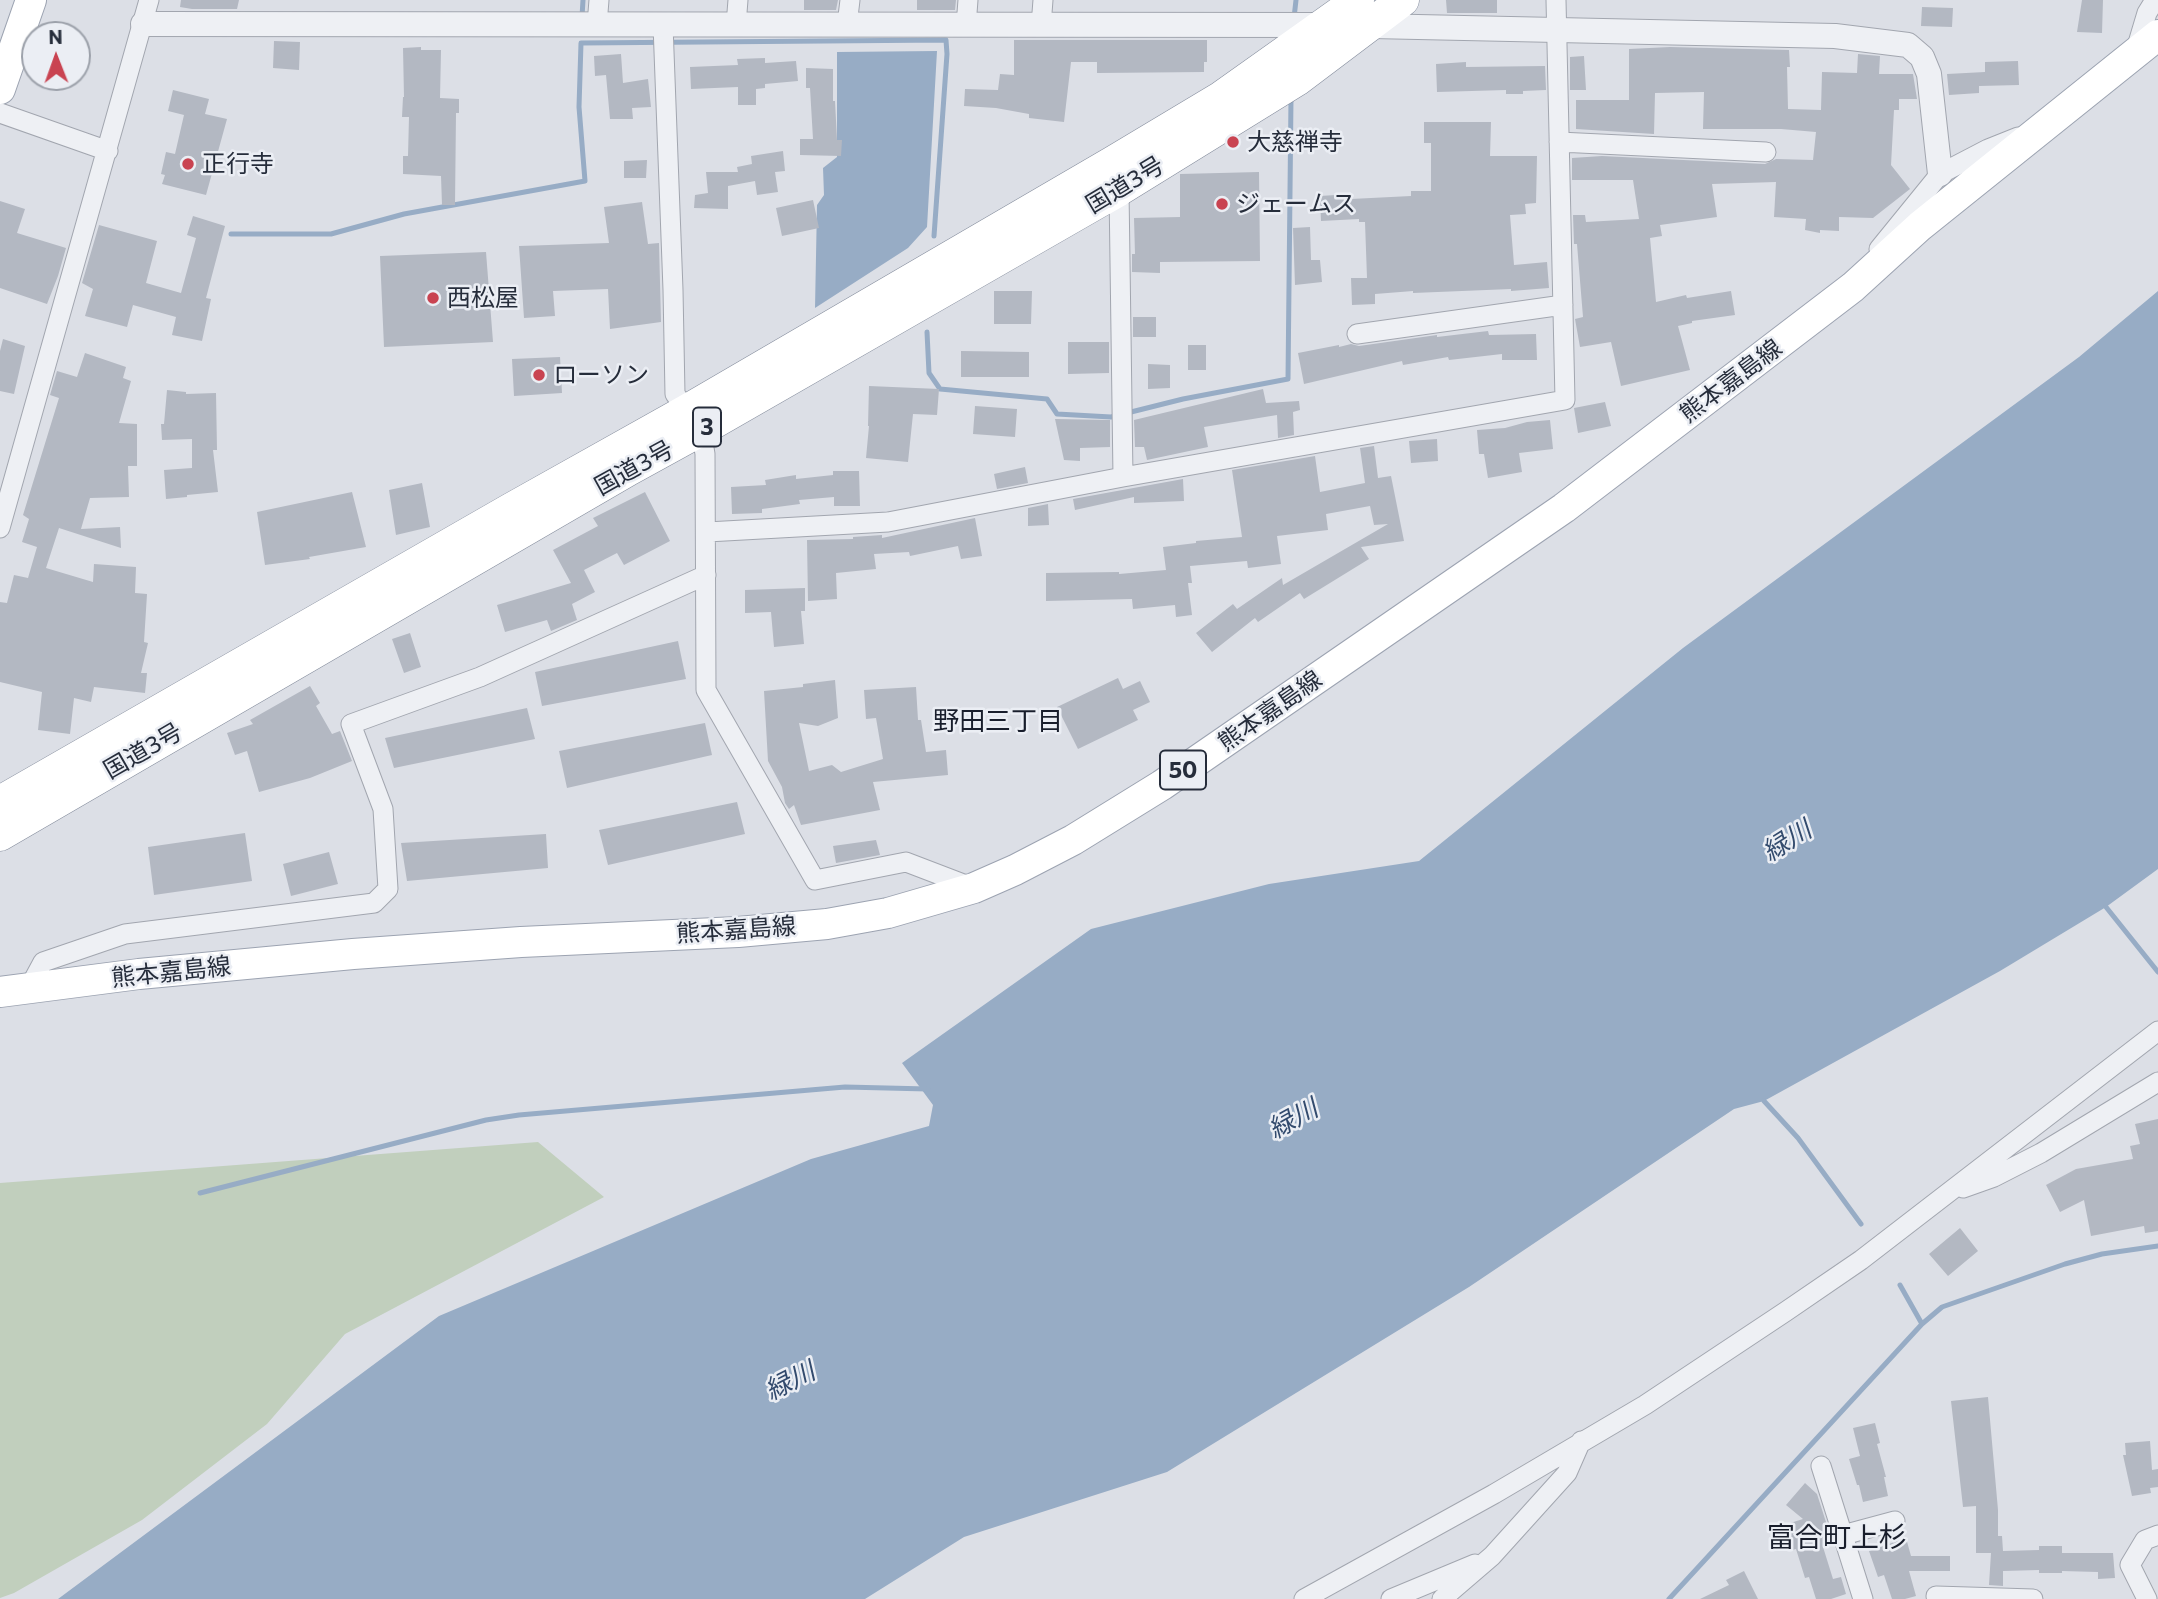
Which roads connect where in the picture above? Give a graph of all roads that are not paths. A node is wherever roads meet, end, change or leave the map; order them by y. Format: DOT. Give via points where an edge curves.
graph roads {
  1 [pos="31,0"];
  2 [pos="599,0"];
  3 [pos="738,0"];
  4 [pos="850,0"];
  5 [pos="968,0"];
  6 [pos="1043,0"];
  7 [pos="1403,0"];
  8 [pos="1556,0"];
  9 [pos="2155,0"];
  10 [pos="146,12"];
  11 [pos="1363,13"];
  12 [pos="597,25"];
  13 [pos="663,25"];
  14 [pos="736,25"];
  15 [pos="847,25"];
  16 [pos="1325,25"];
  17 [pos="966,26"];
  18 [pos="1041,26"];
  19 [pos="1556,30"];
  20 [pos="2158,35"];
  21 [pos="2134,54"];
  22 [pos="0,89"];
  23 [pos="0,113"];
  24 [pos="2046,125"];
  25 [pos="1559,142"];
  26 [pos="107,151"];
  27 [pos="1766,152"];
  28 [pos="1940,174"];
  29 [pos="1119,190"];
  30 [pos="1853,287"];
  31 [pos="1563,305"];
  32 [pos="1357,334"];
  33 [pos="694,421"];
  34 [pos="1123,477"];
  35 [pos="0,528"];
  36 [pos="707,532"];
  37 [pos="705,575"];
  38 [pos="0,802"];
  39 [pos="0,835"];
  40 [pos="974,888"];
  41 [pos="29,988"];
  42 [pos="0,992"];
  43 [pos="0,1004"];
  44 [pos="2158,1031"];
  45 [pos="2158,1083"];
  46 [pos="1922,1213"];
  47 [pos="1581,1441"];
  48 [pos="1821,1466"];
  49 [pos="1895,1521"];
  50 [pos="1843,1535"];
  51 [pos="2158,1535"];
  52 [pos="1492,1556"];
  53 [pos="1936,1596"];
  54 [pos="1304,1599"];
  55 [pos="1391,1599"];
  56 [pos="1442,1599"];
  57 [pos="1863,1599"];
  58 [pos="2033,1599"];
  59 [pos="2147,1599"];
  1 -- 22 [label="main road"];
  2 -- 12 [label="street"];
  3 -- 14 [label="street"];
  4 -- 15 [label="street"];
  5 -- 17 [label="street"];
  6 -- 18 [label="street"];
  7 -- 11 [label="highway, 国道3号 / 3"];
  8 -- 19 [label="street"];
  9 -- 21 [label="street"];
  10 -- 12 [label="street"];
  10 -- 26 [label="street"];
  11 -- 16 [label="highway, 国道3号 / 3"];
  11 -- 19 [label="street"];
  11 -- 29 [label="highway, 国道3号 / 3" via="1297,80"];
  12 -- 13 [label="street"];
  13 -- 14 [label="street"];
  13 -- 33 [label="street" via="675,394"];
  14 -- 15 [label="street"];
  15 -- 17 [label="street"];
  16 -- 18 [label="street"];
  16 -- 33 [label="highway, 国道3号 / 3" via="1208,105"];
  17 -- 18 [label="street"];
  19 -- 25 [label="street"];
  19 -- 28 [label="street" via="1835,36 1908,45 1922,57 1929,74"];
  20 -- 21 [label="main road, 熊本嘉島線 / 50"];
  21 -- 24 [label="main road, 熊本嘉島線 / 50"];
  23 -- 26 [label="street"];
  24 -- 28 [label="street"];
  24 -- 30 [label="main road, 熊本嘉島線 / 50" via="1920,226"];
  25 -- 27 [label="street"];
  25 -- 31 [label="street"];
  26 -- 35 [label="street"];
  28 -- 30 [label="street"];
  29 -- 33 [label="highway, 国道3号 / 3"];
  29 -- 34 [label="street"];
  30 -- 40 [label="main road, 熊本嘉島線 / 50" via="1564,508 1162,785 1073,840"];
  31 -- 32 [label="street"];
  31 -- 34 [label="street" via="1565,400"];
  33 -- 36 [label="street" via="705,454"];
  33 -- 38 [label="highway, 国道3号 / 3" via="523,502"];
  33 -- 39 [label="highway, 国道3号 / 3" via="629,469"];
  34 -- 36 [label="street" via="888,523"];
  36 -- 37 [label="street"];
  37 -- 40 [label="street" via="706,690 815,880 906,862"];
  37 -- 41 [label="street" via="480,677 351,724 383,809 387,889 374,903 125,934 43,962"];
  40 -- 41 [label="main road, 熊本嘉島線 / 50" via="888,913 827,924 353,954"];
  41 -- 42 [label="main road, 熊本嘉島線 / 50"];
  41 -- 43 [label="street"];
  44 -- 46 [label="street"];
  45 -- 46 [label="street" via="2041,1153 1994,1177 1954,1190"];
  46 -- 47 [label="street" via="1785,1312 1645,1405"];
  47 -- 52 [label="street" via="1567,1473"];
  47 -- 54 [label="street"];
  48 -- 50 [label="street"];
  49 -- 50 [label="street"];
  50 -- 57 [label="street"];
  51 -- 59 [label="street" via="2145,1540 2130,1565"];
  52 -- 55 [label="street"];
  52 -- 56 [label="street"];
  53 -- 58 [label="street"];
}
